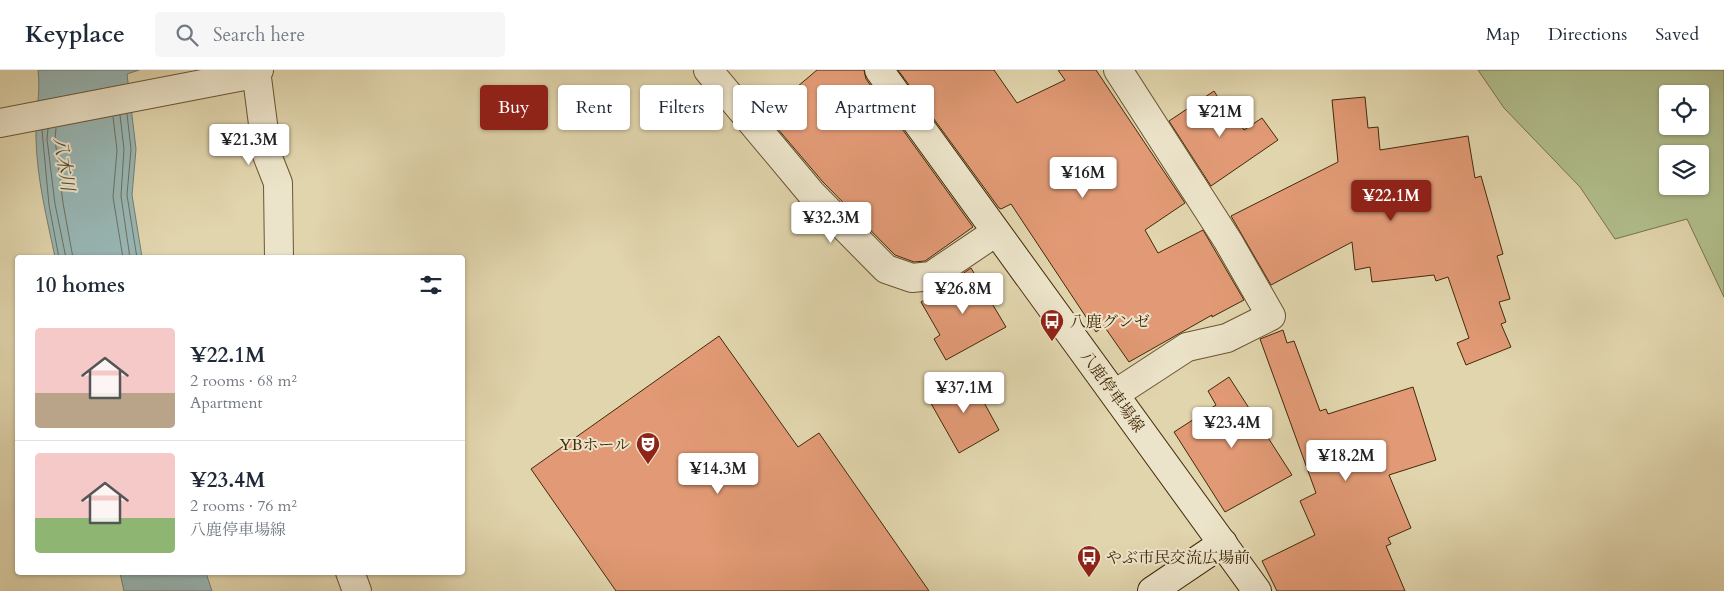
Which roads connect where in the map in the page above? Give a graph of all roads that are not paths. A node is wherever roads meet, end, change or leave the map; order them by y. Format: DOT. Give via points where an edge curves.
graph roads {
  1 [pos="708,70"];
  2 [pos="1118,70"];
  3 [pos="254,72"];
  4 [pos="883,72"];
  5 [pos="0,123"];
  6 [pos="996,232"];
  7 [pos="279,255"];
  8 [pos="1115,394"];
  9 [pos="1223,543"];
  10 [pos="351,575"];
  11 [pos="357,591"];
  12 [pos="1152,591"];
  13 [pos="1257,591"];
  1 -- 6 [label="street" via="811,193 886,269 912,278 931,276"];
  2 -- 8 [label="street" via="1228,241 1271,316 1227,338 1187,347"];
  3 -- 5 [label="street"];
  3 -- 7 [label="street" via="267,155 278,183"];
  4 -- 6 [label="street, 八鹿停車場線"];
  6 -- 8 [label="street, 八鹿停車場線"];
  8 -- 9 [label="street, 八鹿停車場線"];
  9 -- 12 [label="street"];
  9 -- 13 [label="street, 八鹿停車場線"];
  10 -- 11 [label="street"];
}
